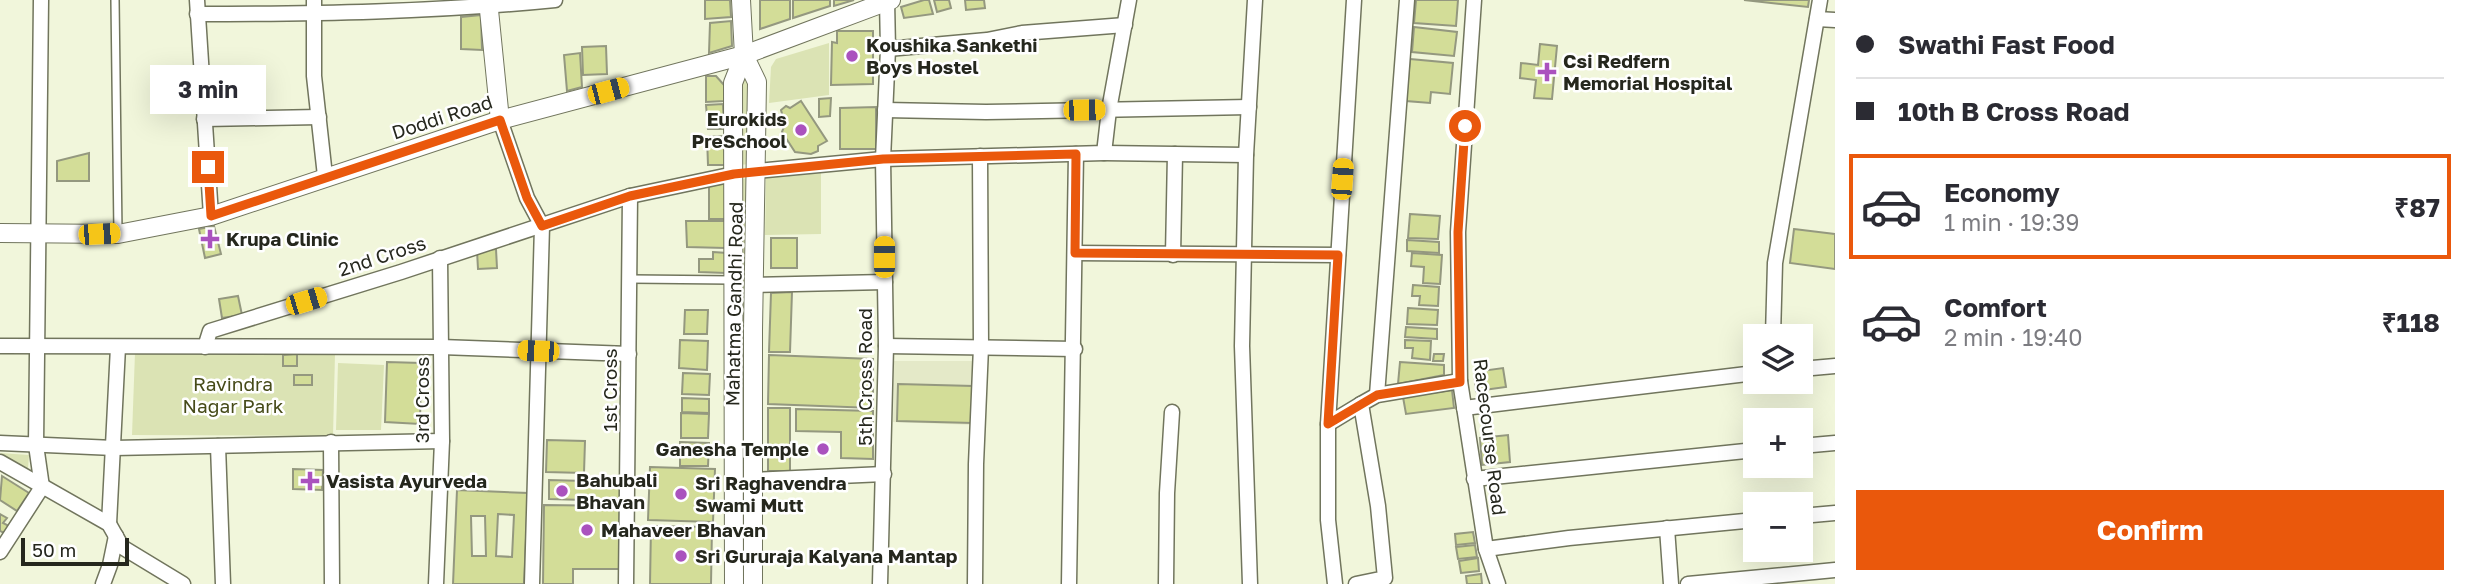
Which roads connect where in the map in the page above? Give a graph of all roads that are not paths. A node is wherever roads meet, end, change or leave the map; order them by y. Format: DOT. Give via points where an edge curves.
graph roads {
  1 [pos="41,0"];
  2 [pos="115,0"];
  3 [pos="555,0"];
  4 [pos="741,0"];
  5 [pos="888,0"];
  6 [pos="1129,0"];
  7 [pos="1255,0"];
  8 [pos="1354,0"];
  9 [pos="1407,0"];
  10 [pos="1474,0"];
  11 [pos="1820,0"];
  12 [pos="488,3"];
  13 [pos="197,7"];
  14 [pos="314,7"];
  15 [pos="1817,19"];
  16 [pos="1835,20"];
  17 [pos="1125,25"];
  18 [pos="888,49"];
  19 [pos="744,55"];
  20 [pos="1249,107"];
  21 [pos="885,110"];
  22 [pos="1109,110"];
  23 [pos="319,117"];
  24 [pos="204,119"];
  25 [pos="500,120"];
  26 [pos="1104,153"];
  27 [pos="1076,154"];
  28 [pos="1175,154"];
  29 [pos="1246,155"];
  30 [pos="979,156"];
  31 [pos="883,159"];
  32 [pos="757,172"];
  33 [pos="734,174"];
  34 [pos="325,176"];
  35 [pos="630,196"];
  36 [pos="211,216"];
  37 [pos="542,226"];
  38 [pos="0,233"];
  39 [pos="40,234"];
  40 [pos="118,234"];
  41 [pos="1075,253"];
  42 [pos="1173,255"];
  43 [pos="1338,255"];
  44 [pos="1244,256"];
  45 [pos="440,258"];
  46 [pos="631,279"];
  47 [pos="734,280"];
  48 [pos="884,282"];
  49 [pos="754,285"];
  50 [pos="1773,324"];
  51 [pos="0,346"];
  52 [pos="886,346"];
  53 [pos="36,347"];
  54 [pos="118,347"];
  55 [pos="205,347"];
  56 [pos="441,347"];
  57 [pos="981,347"];
  58 [pos="1075,349"];
  59 [pos="538,351"];
  60 [pos="629,354"];
  61 [pos="1835,366"];
  62 [pos="1813,368"];
  63 [pos="1743,374"];
  64 [pos="1460,382"];
  65 [pos="1377,395"];
  66 [pos="1361,404"];
  67 [pos="1464,408"];
  68 [pos="1172,412"];
  69 [pos="733,424"];
  70 [pos="1328,424"];
  71 [pos="753,425"];
  72 [pos="442,441"];
  73 [pos="331,442"];
  74 [pos="0,443"];
  75 [pos="1835,443"];
  76 [pos="36,445"];
  77 [pos="1813,445"];
  78 [pos="218,446"];
  79 [pos="114,449"];
  80 [pos="1743,451"];
  81 [pos="0,462"];
  82 [pos="884,474"];
  83 [pos="1474,478"];
  84 [pos="752,480"];
  85 [pos="43,487"];
  86 [pos="1835,513"];
  87 [pos="1813,515"];
  88 [pos="1743,521"];
  89 [pos="1667,528"];
  90 [pos="112,530"];
  91 [pos="1486,549"];
  92 [pos="0,552"];
  93 [pos="1835,570"];
  94 [pos="103,584"];
  95 [pos="183,584"];
  96 [pos="223,584"];
  97 [pos="332,584"];
  98 [pos="436,584"];
  99 [pos="532,584"];
  100 [pos="626,584"];
  101 [pos="734,584"];
  102 [pos="753,584"];
  103 [pos="880,584"];
  104 [pos="975,584"];
  105 [pos="1069,584"];
  106 [pos="1166,584"];
  107 [pos="1250,584"];
  108 [pos="1335,584"];
  109 [pos="1356,584"];
  110 [pos="1497,584"];
  111 [pos="1671,584"];
  112 [pos="1688,584"];
  1 -- 39 [label="street"];
  2 -- 40 [label="lane"];
  3 -- 12 [label="street"];
  4 -- 19 [label="street"];
  5 -- 18 [label="street, 5th Cross Road"];
  5 -- 19 [label="street, Doddi Road"];
  6 -- 17 [label="street"];
  7 -- 20 [label="street"];
  8 -- 43 [label="street"];
  9 -- 65 [label="street"];
  10 -- 64 [label="street, Racecourse Road" via="1458,232"];
  11 -- 15 [label="street"];
  12 -- 14 [label="street"];
  12 -- 25 [label="street"];
  13 -- 14 [label="street"];
  13 -- 24 [label="street"];
  14 -- 23 [label="street"];
  15 -- 16 [label="street"];
  15 -- 50 [label="street" via="1775,263"];
  17 -- 18 [label="street"];
  17 -- 22 [label="street"];
  18 -- 21 [label="street, 5th Cross Road"];
  19 -- 25 [label="street, Doddi Road"];
  19 -- 32 [label="street, Mahatma Gandhi Road" via="757,82"];
  19 -- 33 [label="street, Mahatma Gandhi Road" via="733,83"];
  20 -- 22 [label="street"];
  20 -- 29 [label="street"];
  21 -- 22 [label="street"];
  21 -- 31 [label="street, 5th Cross Road"];
  22 -- 26 [label="street"];
  23 -- 24 [label="street"];
  23 -- 34 [label="street"];
  24 -- 36 [label="street"];
  25 -- 34 [label="street, Doddi Road"];
  25 -- 37 [label="street" via="527,198"];
  26 -- 27 [label="street"];
  26 -- 28 [label="street"];
  27 -- 30 [label="street"];
  27 -- 41 [label="street"];
  28 -- 29 [label="street"];
  28 -- 42 [label="street"];
  29 -- 44 [label="street"];
  30 -- 31 [label="street"];
  30 -- 57 [label="street"];
  31 -- 32 [label="street"];
  31 -- 48 [label="street, 5th Cross Road"];
  32 -- 33 [label="street"];
  32 -- 49 [label="street, Mahatma Gandhi Road"];
  33 -- 35 [label="street, 2nd Cross"];
  33 -- 47 [label="street, Mahatma Gandhi Road"];
  34 -- 36 [label="street, Doddi Road"];
  35 -- 37 [label="street, 2nd Cross"];
  35 -- 46 [label="street, 1st Cross"];
  36 -- 40 [label="street, Doddi Road"];
  37 -- 45 [label="street, 2nd Cross"];
  37 -- 59 [label="street"];
  38 -- 39 [label="street, Doddi Road"];
  39 -- 40 [label="street, Doddi Road"];
  39 -- 53 [label="street"];
  41 -- 42 [label="street"];
  41 -- 58 [label="street"];
  42 -- 44 [label="street"];
  43 -- 44 [label="street"];
  43 -- 70 [label="street"];
  44 -- 107 [label="street" via="1242,346"];
  45 -- 55 [label="street, 2nd Cross" via="210,331"];
  45 -- 56 [label="street, 3rd Cross"];
  46 -- 47 [label="lane"];
  46 -- 60 [label="street, 1st Cross"];
  47 -- 69 [label="street, Mahatma Gandhi Road"];
  48 -- 49 [label="street"];
  48 -- 52 [label="street, 5th Cross Road"];
  49 -- 71 [label="street, Mahatma Gandhi Road"];
  51 -- 53 [label="street"];
  52 -- 57 [label="street"];
  52 -- 82 [label="street, 5th Cross Road"];
  53 -- 54 [label="street"];
  53 -- 76 [label="street"];
  54 -- 55 [label="street"];
  54 -- 79 [label="street"];
  55 -- 56 [label="street"];
  56 -- 59 [label="street"];
  56 -- 72 [label="street, 3rd Cross"];
  57 -- 58 [label="street"];
  57 -- 104 [label="street"];
  58 -- 105 [label="street"];
  59 -- 60 [label="street"];
  59 -- 99 [label="street"];
  60 -- 100 [label="street, 1st Cross"];
  61 -- 62 [label="street"];
  63 -- 67 [label="street"];
  64 -- 65 [label="street"];
  64 -- 67 [label="street, Racecourse Road"];
  65 -- 66 [label="street"];
  66 -- 70 [label="street"];
  66 -- 109 [label="street" via="1385,578"];
  67 -- 83 [label="street, Racecourse Road"];
  68 -- 106 [label="street"];
  69 -- 71 [label="street"];
  69 -- 101 [label="street, Mahatma Gandhi Road"];
  70 -- 108 [label="street" via="1328,520"];
  71 -- 84 [label="street, Mahatma Gandhi Road"];
  72 -- 73 [label="street"];
  72 -- 98 [label="street, 3rd Cross"];
  73 -- 78 [label="street"];
  73 -- 97 [label="street"];
  74 -- 76 [label="street"];
  75 -- 77 [label="street"];
  76 -- 79 [label="street"];
  76 -- 85 [label="street"];
  78 -- 79 [label="street"];
  78 -- 96 [label="street"];
  79 -- 90 [label="street"];
  80 -- 83 [label="street"];
  81 -- 85 [label="street"];
  82 -- 84 [label="street"];
  82 -- 103 [label="street, 5th Cross Road"];
  83 -- 91 [label="street, Racecourse Road"];
  84 -- 102 [label="street, Mahatma Gandhi Road"];
  85 -- 90 [label="street"];
  85 -- 92 [label="street"];
  86 -- 87 [label="street"];
  88 -- 89 [label="street"];
  89 -- 91 [label="street"];
  89 -- 111 [label="street"];
  90 -- 94 [label="street" via="110,565"];
  90 -- 95 [label="street" via="122,547"];
  91 -- 110 [label="street, Racecourse Road"];
  93 -- 112 [label="street"];
}
